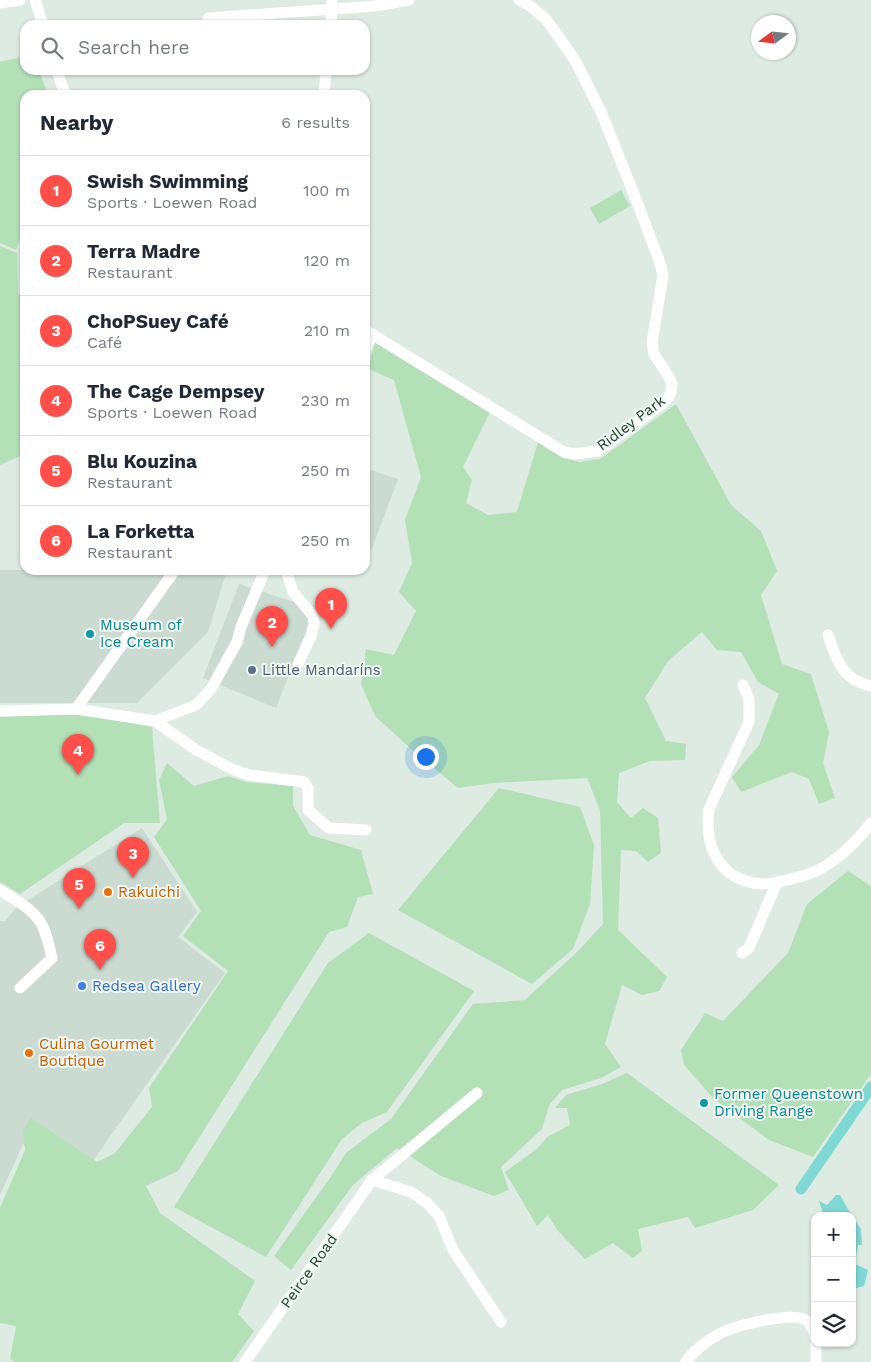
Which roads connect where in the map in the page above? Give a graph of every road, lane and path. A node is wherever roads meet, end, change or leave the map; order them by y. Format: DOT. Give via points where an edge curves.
graph roads {
  1 [pos="20,0"];
  2 [pos="35,0"];
  3 [pos="409,0"];
  4 [pos="519,0"];
  5 [pos="0,3"];
  6 [pos="332,4"];
  7 [pos="208,18"];
  8 [pos="41,20"];
  9 [pos="331,20"];
  10 [pos="59,75"];
  11 [pos="326,75"];
  12 [pos="63,90"];
  13 [pos="324,90"];
  14 [pos="370,333"];
  15 [pos="171,575"];
  16 [pos="263,575"];
  17 [pos="288,575"];
  18 [pos="828,635"];
  19 [pos="298,664"];
  20 [pos="743,685"];
  21 [pos="871,686"];
  22 [pos="76,709"];
  23 [pos="0,711"];
  24 [pos="155,721"];
  25 [pos="871,823"];
  26 [pos="366,830"];
  27 [pos="777,882"];
  28 [pos="0,890"];
  29 [pos="742,953"];
  30 [pos="20,988"];
  31 [pos="476,1093"];
  32 [pos="372,1180"];
  33 [pos="502,1322"];
  34 [pos="811,1326"];
  35 [pos="816,1347"];
  36 [pos="245,1362"];
  37 [pos="686,1362"];
  38 [pos="816,1362"];
  1 -- 5 [label="street"];
  2 -- 8 [label="street"];
  3 -- 6 [label="street" via="375,6"];
  4 -- 14 [label="street, Ridley Park" via="546,19 575,60 602,114 637,202 663,275 652,343 654,354 672,384 671,392 662,404 598,450 575,454 564,452"];
  6 -- 7 [label="street"];
  6 -- 9 [label="street"];
  10 -- 12 [label="street"];
  11 -- 13 [label="street"];
  15 -- 22 [label="street"];
  16 -- 24 [label="street" via="237,642 211,689 196,705"];
  17 -- 19 [label="street" via="293,592 313,616 314,623"];
  18 -- 21 [label="street" via="843,670"];
  20 -- 27 [label="street" via="749,699 749,722 709,809 709,841 726,870 745,881"];
  22 -- 23 [label="street"];
  22 -- 24 [label="street"];
  24 -- 26 [label="street" via="196,750 232,769 248,775 304,782 308,788 308,810 330,828"];
  25 -- 27 [label="street" via="841,855 820,870"];
  27 -- 29 [label="street" via="749,948"];
  28 -- 30 [label="street" via="39,920 52,958"];
  31 -- 32 [label="street, Peirce Road"];
  32 -- 33 [label="street" via="411,1192 440,1216 452,1250"];
  32 -- 36 [label="street, Peirce Road"];
  34 -- 37 [label="street" via="801,1318 788,1317 742,1325 718,1334"];
  35 -- 38 [label="street"];
}
